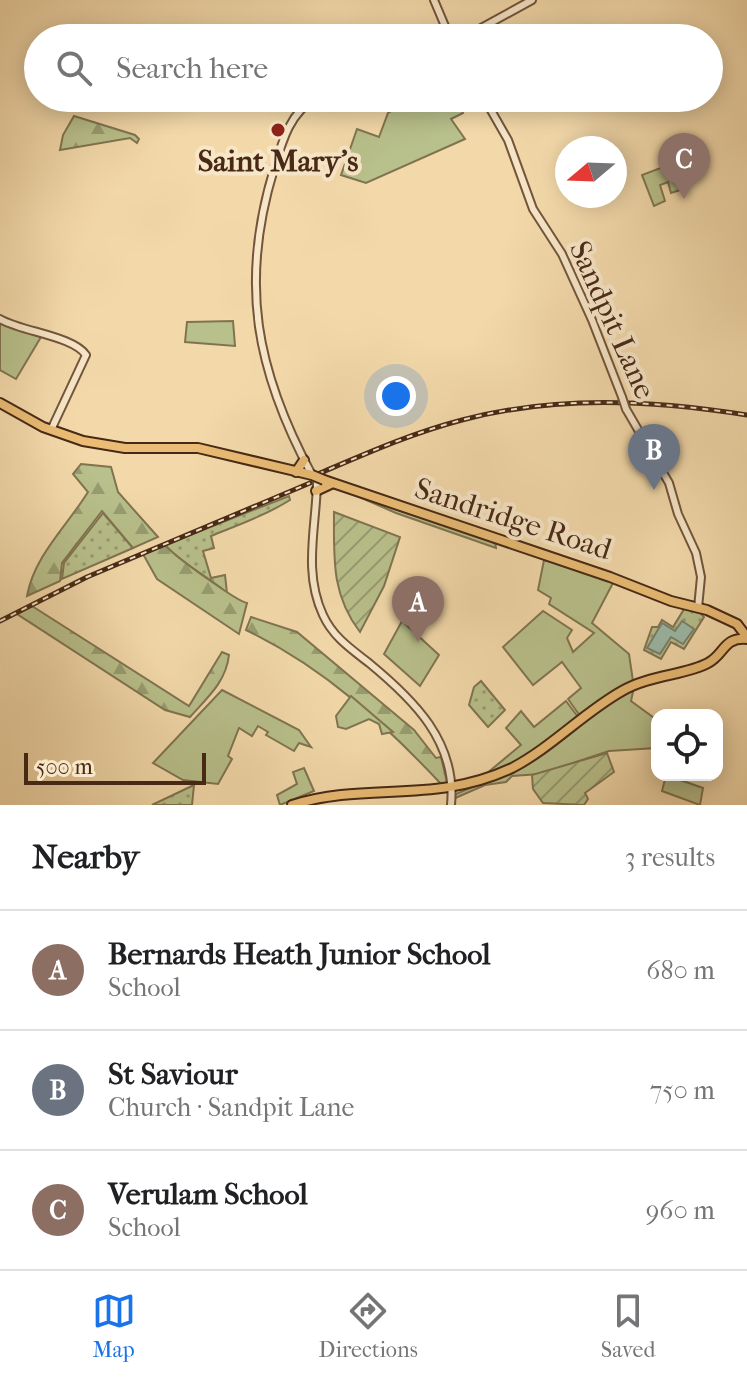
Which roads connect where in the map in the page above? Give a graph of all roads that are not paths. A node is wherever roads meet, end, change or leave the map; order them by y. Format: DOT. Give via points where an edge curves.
graph roads {
  1 [pos="434,0"];
  2 [pos="532,0"];
  3 [pos="444,24"];
  4 [pos="488,24"];
  5 [pos="300,112"];
  6 [pos="492,112"];
  7 [pos="0,319"];
  8 [pos="0,403"];
  9 [pos="51,430"];
  10 [pos="304,460"];
  11 [pos="296,472"];
  12 [pos="315,480"];
  13 [pos="698,608"];
  14 [pos="745,635"];
  15 [pos="452,791"];
  16 [pos="292,805"];
  17 [pos="451,805"];
  1 -- 3 [label="street"];
  2 -- 4 [label="street"];
  5 -- 10 [label="street" via="292,119 262,207 253,271 268,365"];
  6 -- 13 [label="street, Sandpit Lane, bridge" via="533,209 577,287 626,409 669,483 696,553 701,577"];
  7 -- 9 [label="street" via="72,342 86,355"];
  8 -- 9 [label="main road, Sandridge Road"];
  9 -- 11 [label="main road, Sandridge Road" via="125,448 198,448"];
  10 -- 11 [label="main road"];
  10 -- 12 [label="street"];
  11 -- 12 [label="main road, Sandridge Road"];
  12 -- 13 [label="main road, Sandridge Road"];
  12 -- 15 [label="street" via="311,570 322,613 344,644 428,719 441,745"];
  13 -- 14 [label="main road, Sandridge Road"];
  14 -- 15 [label="main road" via="726,643 707,664 622,691 510,770"];
  15 -- 16 [label="main road"];
  15 -- 17 [label="street"];
}
